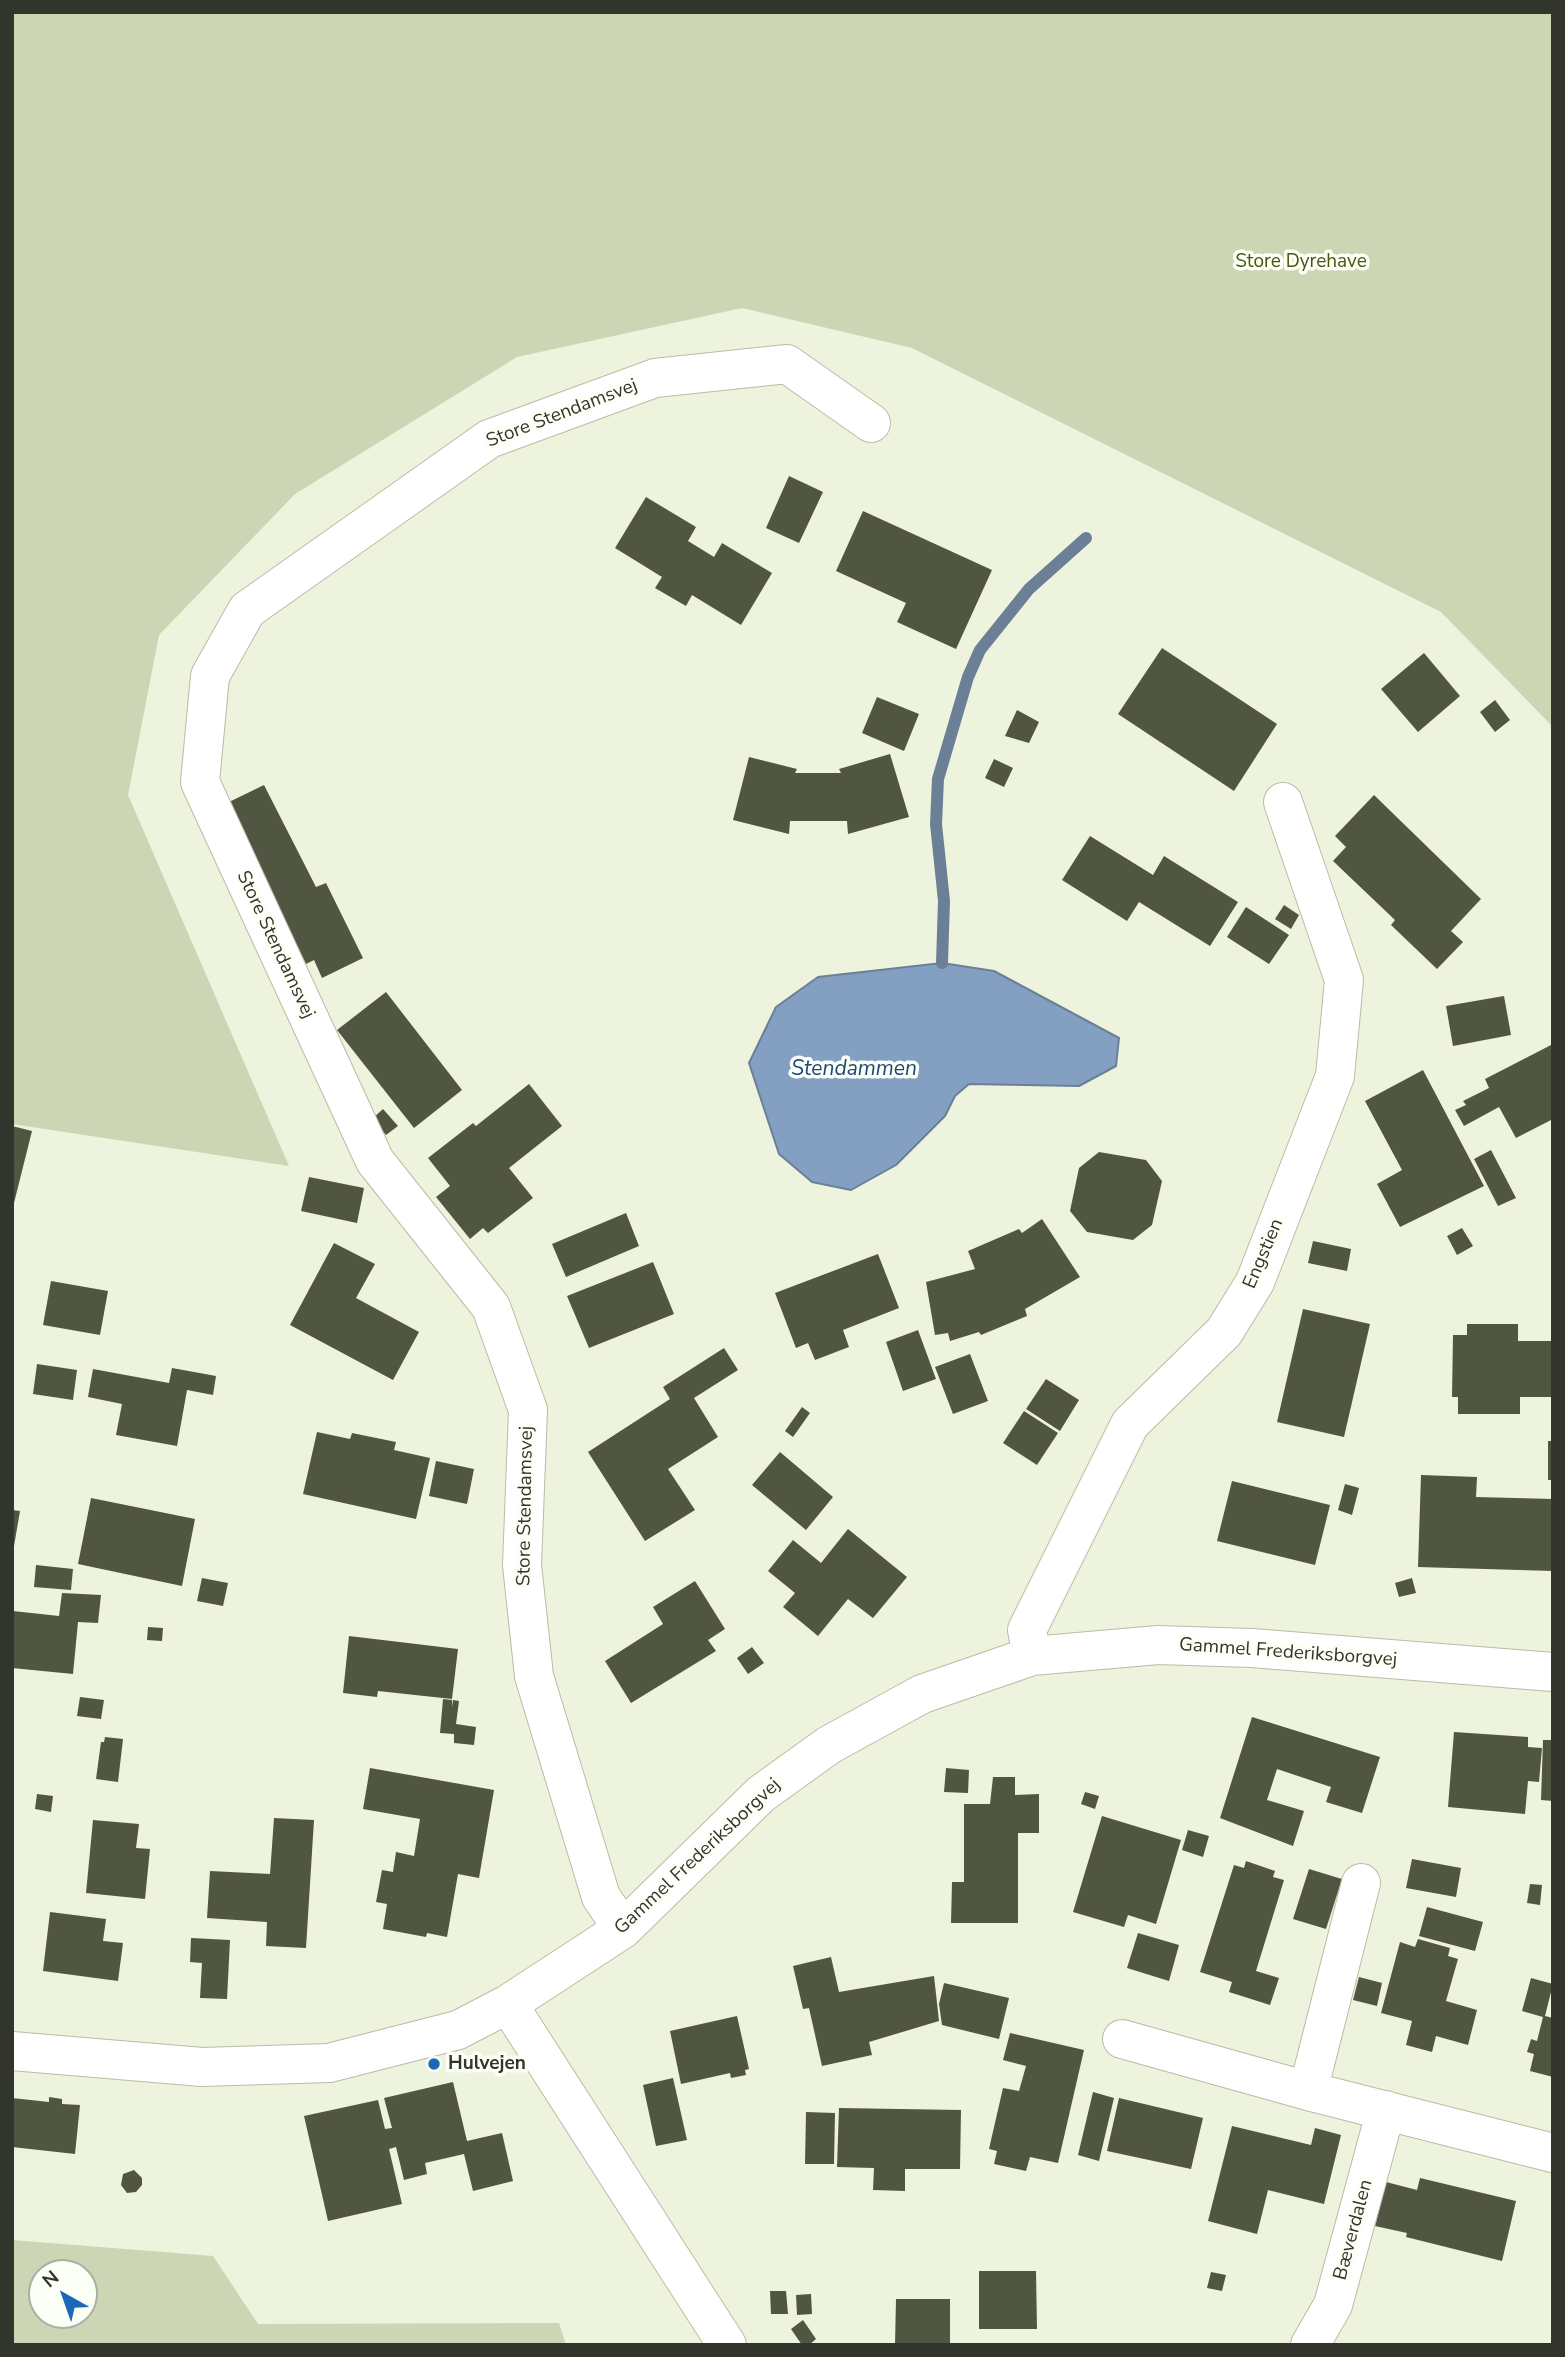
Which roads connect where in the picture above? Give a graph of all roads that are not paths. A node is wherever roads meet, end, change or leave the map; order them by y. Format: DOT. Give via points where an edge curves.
graph roads {
  1 [pos="871,423"];
  2 [pos="1283,802"];
  3 [pos="1032,1656"];
  4 [pos="1553,1672"];
  5 [pos="1361,1883"];
  6 [pos="623,1929"];
  7 [pos="508,2004"];
  8 [pos="1122,2039"];
  9 [pos="12,2051"];
  10 [pos="1308,2091"];
  11 [pos="1386,2110"];
  12 [pos="1553,2153"];
  13 [pos="727,2345"];
  14 [pos="1310,2345"];
  1 -- 6 [label="street, Store Stendamsvej" via="787,364 654,378 489,439 247,610 211,676 200,782 374,1161 491,1307 528,1410 522,1565 534,1676 601,1897"];
  2 -- 3 [label="street, Engstien" via="1344,980 1335,1076 1255,1282 1224,1332 1130,1424 1027,1630"];
  3 -- 4 [label="street, Gammel Frederiksborgvej" via="1158,1645 1252,1647"];
  3 -- 6 [label="street, Gammel Frederiksborgvej" via="922,1694 829,1745 761,1794"];
  5 -- 10 [label="street"];
  6 -- 7 [label="street, Gammel Frederiksborgvej"];
  7 -- 9 [label="street, Gammel Frederiksborgvej" via="458,2030 329,2063 202,2067"];
  7 -- 13 [label="street"];
  8 -- 10 [label="street"];
  10 -- 11 [label="street"];
  11 -- 12 [label="street"];
  11 -- 14 [label="street, Bæverdalen" via="1333,2305"];
}
